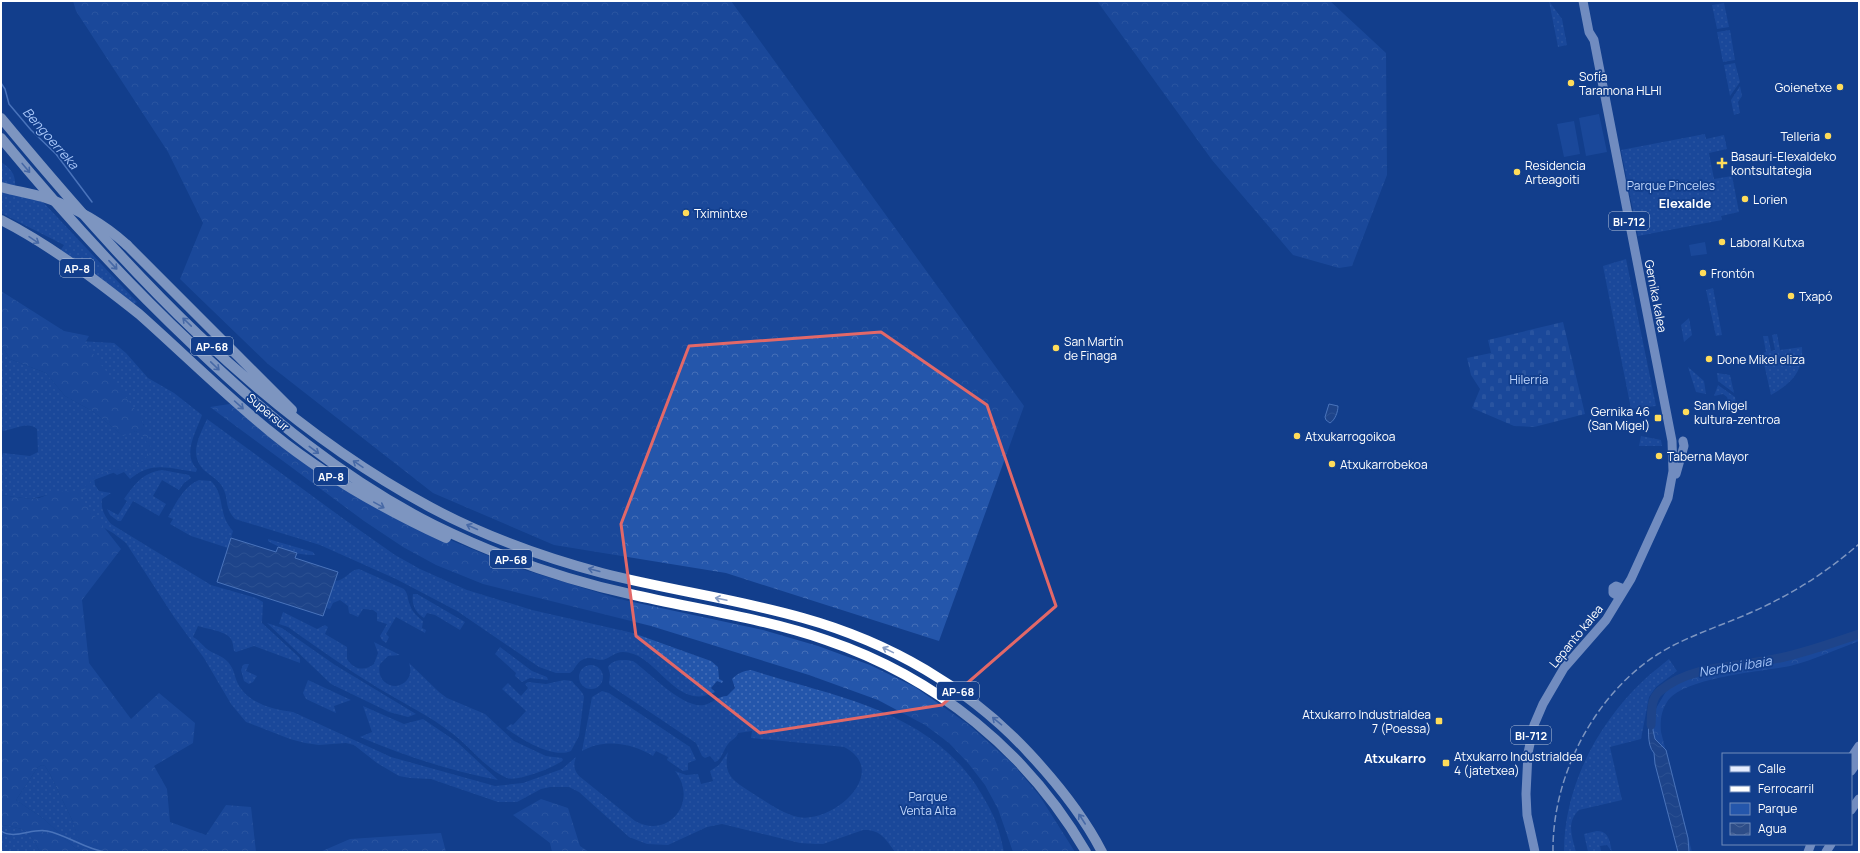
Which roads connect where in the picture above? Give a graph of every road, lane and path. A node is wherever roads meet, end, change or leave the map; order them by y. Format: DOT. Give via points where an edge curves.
graph roads {
  1 [pos="1583,1"];
  2 [pos="1,118"];
  3 [pos="1,138"];
  4 [pos="1,187"];
  5 [pos="1,220"];
  6 [pos="311,430"];
  7 [pos="1683,441"];
  8 [pos="1672,480"];
  9 [pos="548,572"];
  10 [pos="1622,593"];
  11 [pos="1859,746"];
  12 [pos="1852,756"];
  13 [pos="1859,760"];
  14 [pos="1852,770"];
  15 [pos="1859,799"];
  16 [pos="1852,809"];
  17 [pos="1086,852"];
  18 [pos="1102,852"];
  19 [pos="1535,852"];
  1 -- 8 [label="main road, Gernika kalea / BI-712" via="1600,74 1672,441"];
  6 -- 2 [label="highway, AP-68, one-way" via="268,397 175,311 115,249"];
  3 -- 9 [label="highway, AP-68, one-way" via="129,283 221,372 302,441 367,487 423,519 481,547"];
  4 -- 6 [label="highway, Supersur, bridge" via="66,206 102,225 127,245"];
  5 -- 9 [label="highway, Supersur / AP-8, one-way" via="25,233 119,298 272,434 344,484 398,515 456,542 512,564"];
  18 -- 6 [label="highway, AP-68, one-way" via="1067,797 1012,734 956,689 902,657 855,635 803,618 603,573 516,546 410,496 362,467"];
  7 -- 8 [label="main road" via="1682,455"];
  8 -- 10 [label="main road, Gernika kalea / BI-712" via="1664,509"];
  9 -- 17 [label="highway, AP-68" via="622,592 799,632 850,649 896,669 948,701 1003,745 1063,815"];
  10 -- 19 [label="main road, Lepanto kalea / BI-712" via="1606,620 1564,668 1534,725 1528,753 1526,794 1527,815"];
  11 -- 12 [label="main road"];
  13 -- 14 [label="main road"];
  15 -- 16 [label="main road"];
}
